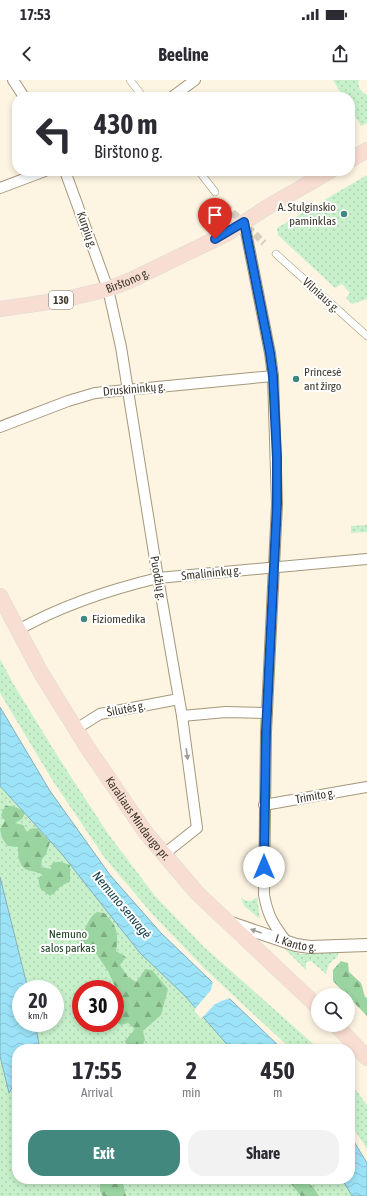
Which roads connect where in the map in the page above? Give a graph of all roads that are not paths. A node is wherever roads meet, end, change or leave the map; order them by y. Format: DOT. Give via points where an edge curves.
graph roads {
  1 [pos="12,80"];
  2 [pos="130,80"];
  3 [pos="195,80"];
  4 [pos="20,92"];
  5 [pos="139,92"];
  6 [pos="179,92"];
  7 [pos="367,150"];
  8 [pos="355,157"];
  9 [pos="32,176"];
  10 [pos="67,176"];
  11 [pos="203,176"];
  12 [pos="321,176"];
  13 [pos="0,188"];
  14 [pos="215,192"];
  15 [pos="244,222"];
  16 [pos="276,254"];
  17 [pos="108,289"];
  18 [pos="0,309"];
  19 [pos="367,336"];
  20 [pos="273,376"];
  21 [pos="128,389"];
  22 [pos="0,427"];
  23 [pos="367,559"];
  24 [pos="275,566"];
  25 [pos="158,578"];
  26 [pos="0,596"];
  27 [pos="18,630"];
  28 [pos="179,699"];
  29 [pos="266,712"];
  30 [pos="182,716"];
  31 [pos="76,729"];
  32 [pos="367,787"];
  33 [pos="264,805"];
  34 [pos="164,854"];
  35 [pos="226,921"];
  36 [pos="286,941"];
  37 [pos="367,944"];
  38 [pos="311,1000"];
  39 [pos="343,1032"];
  40 [pos="354,1044"];
  41 [pos="355,1045"];
  42 [pos="367,1058"];
  1 -- 4 [label="street"];
  2 -- 5 [label="street"];
  3 -- 6 [label="street"];
  7 -- 8 [label="main road"];
  9 -- 13 [label="street"];
  10 -- 17 [label="street, Kurpių g."];
  11 -- 14 [label="street"];
  12 -- 15 [label="main road, 130"];
  15 -- 17 [label="main road, Birštono g. / 130" via="167,264"];
  15 -- 20 [label="street"];
  16 -- 19 [label="street, Vilniaus g."];
  17 -- 18 [label="main road, Birštono g. / 130" via="62,300"];
  17 -- 21 [label="street, Puodžių g."];
  20 -- 21 [label="street, Druskininkų g."];
  20 -- 24 [label="street" via="277,483"];
  21 -- 22 [label="street, Druskininkų g." via="88,395"];
  21 -- 25 [label="street, Puodžių g."];
  23 -- 24 [label="street, Smalininkų g."];
  24 -- 25 [label="street, Smalininkų g."];
  24 -- 29 [label="street"];
  25 -- 27 [label="street, Smalininkų g." via="126,586 40,618"];
  25 -- 28 [label="street, Puodžių g."];
  26 -- 27 [label="main road, Karaliaus Mindaugo pr."];
  27 -- 31 [label="main road, Karaliaus Mindaugo pr."];
  28 -- 30 [label="street, Puodžių g."];
  28 -- 31 [label="street, Šilutės g." via="100,714"];
  29 -- 30 [label="street"];
  29 -- 33 [label="street"];
  30 -- 34 [label="street, Puodžių g., one-way" via="197,828"];
  31 -- 34 [label="main road, Karaliaus Mindaugo pr." via="146,833"];
  32 -- 33 [label="street, Trimito g."];
  33 -- 36 [label="street" via="264,895 267,912"];
  34 -- 35 [label="main road, Karaliaus Mindaugo pr." via="197,893"];
  36 -- 35 [label="street, I. Kanto g., one-way"];
  35 -- 38 [label="main road, Karaliaus Mindaugo pr."];
  36 -- 37 [label="street, I. Kanto g." via="310,947"];
  39 -- 40 [label="main road"];
  41 -- 42 [label="main road"];
}
